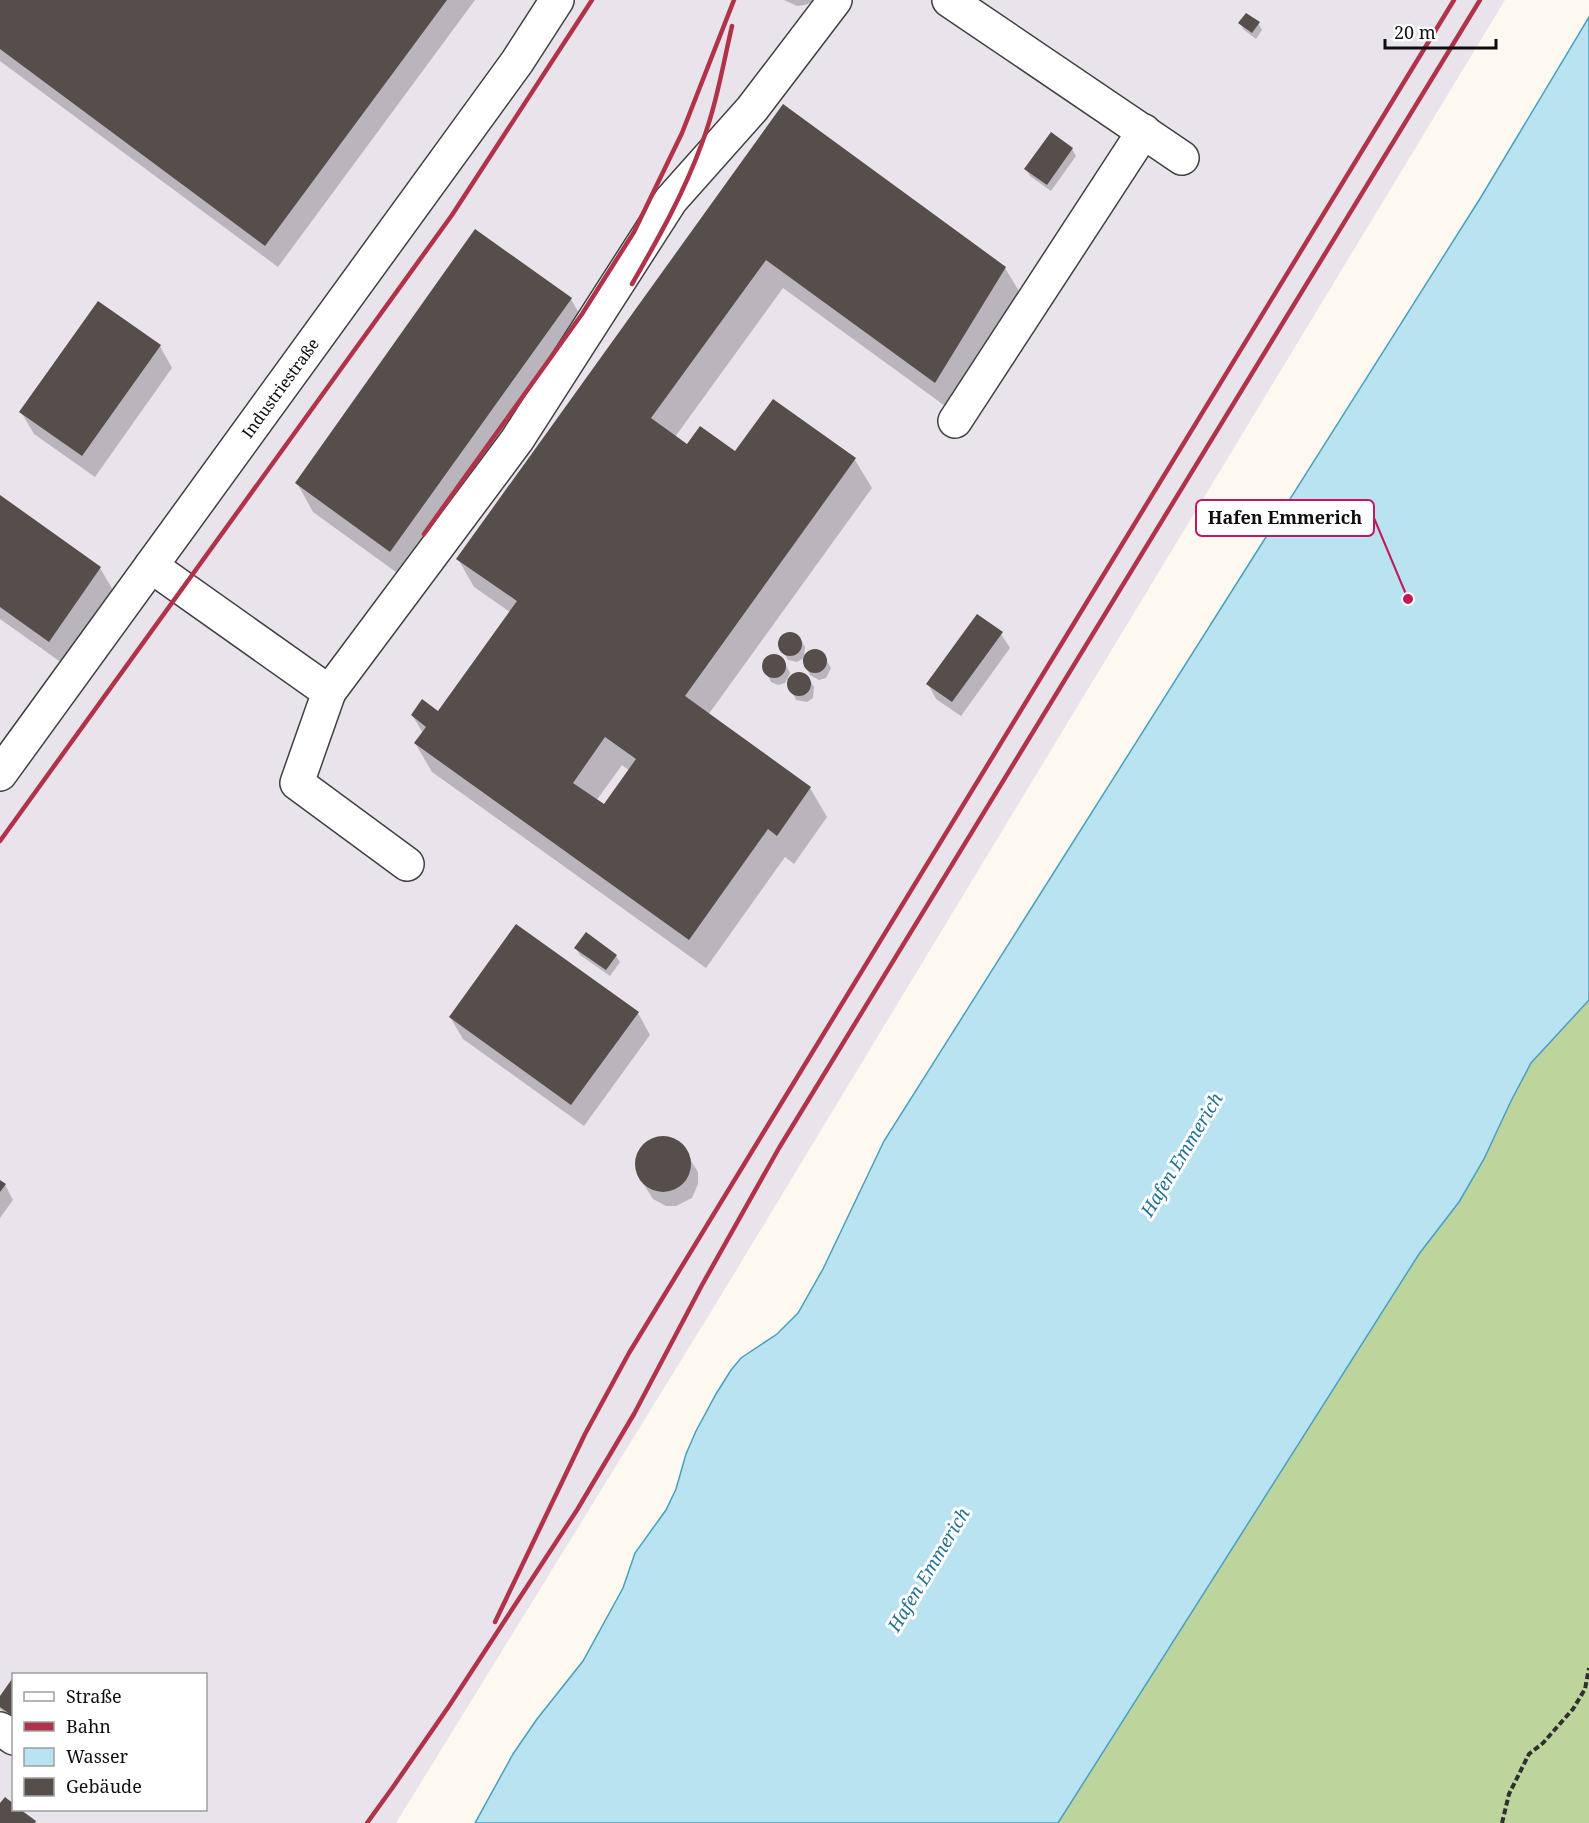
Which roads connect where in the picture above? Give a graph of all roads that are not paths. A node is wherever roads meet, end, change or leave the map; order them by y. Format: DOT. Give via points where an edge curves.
graph roads {
  1 [pos="557,0"];
  2 [pos="835,0"];
  3 [pos="949,0"];
  4 [pos="1144,132"];
  5 [pos="1182,158"];
  6 [pos="955,421"];
  7 [pos="151,566"];
  8 [pos="329,692"];
  9 [pos="0,774"];
  10 [pos="407,864"];
  1 -- 7 [label="street, Industriestraße" via="517,62"];
  2 -- 8 [label="street" via="752,109 671,200 517,440"];
  3 -- 4 [label="street"];
  4 -- 5 [label="street"];
  4 -- 6 [label="street"];
  7 -- 8 [label="street"];
  7 -- 9 [label="street, Industriestraße"];
  8 -- 10 [label="street" via="297,783"];
}
